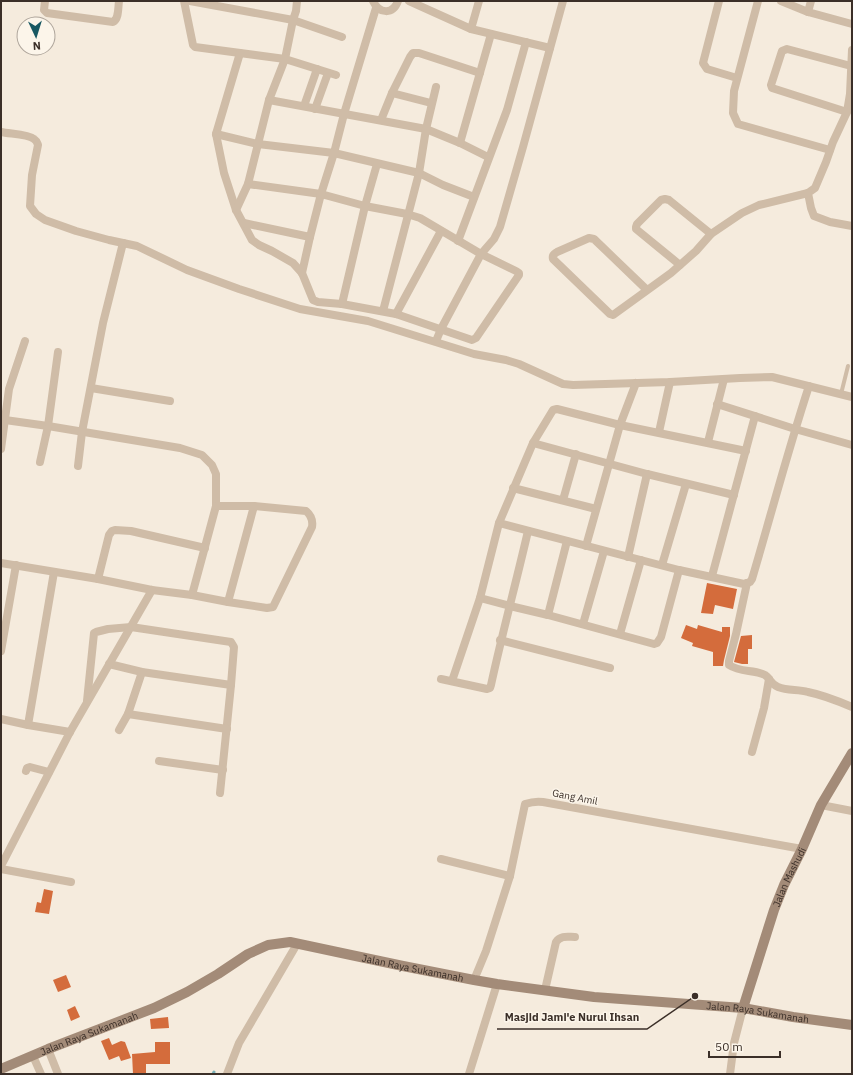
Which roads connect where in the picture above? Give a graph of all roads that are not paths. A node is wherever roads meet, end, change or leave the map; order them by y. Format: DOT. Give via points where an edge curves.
graph roads {
  1 [pos="45,1"];
  2 [pos="120,1"];
  3 [pos="184,1"];
  4 [pos="190,1"];
  5 [pos="297,1"];
  6 [pos="398,1"];
  7 [pos="409,1"];
  8 [pos="479,1"];
  9 [pos="563,1"];
  10 [pos="719,1"];
  11 [pos="758,1"];
  12 [pos="781,1"];
  13 [pos="811,1"];
  14 [pos="375,4"];
  15 [pos="808,12"];
  16 [pos="293,20"];
  17 [pos="852,24"];
  18 [pos="472,29"];
  19 [pos="491,34"];
  20 [pos="342,37"];
  21 [pos="526,42"];
  22 [pos="550,48"];
  23 [pos="852,51"];
  24 [pos="240,53"];
  25 [pos="285,59"];
  26 [pos="851,66"];
  27 [pos="317,69"];
  28 [pos="480,73"];
  29 [pos="737,78"];
  30 [pos="436,87"];
  31 [pos="392,93"];
  32 [pos="269,100"];
  33 [pos="431,103"];
  34 [pos="304,106"];
  35 [pos="315,109"];
  36 [pos="847,112"];
  37 [pos="344,114"];
  38 [pos="381,120"];
  39 [pos="426,129"];
  40 [pos="1,132"];
  41 [pos="216,134"];
  42 [pos="460,143"];
  43 [pos="258,144"];
  44 [pos="830,150"];
  45 [pos="334,154"];
  46 [pos="488,157"];
  47 [pos="377,164"];
  48 [pos="419,172"];
  49 [pos="248,184"];
  50 [pos="321,194"];
  51 [pos="808,195"];
  52 [pos="474,197"];
  53 [pos="365,206"];
  54 [pos="236,210"];
  55 [pos="407,214"];
  56 [pos="244,223"];
  57 [pos="852,226"];
  58 [pos="441,231"];
  59 [pos="712,234"];
  60 [pos="310,237"];
  61 [pos="458,241"];
  62 [pos="123,243"];
  63 [pos="481,254"];
  64 [pos="680,265"];
  65 [pos="302,273"];
  66 [pos="647,290"];
  67 [pos="342,304"];
  68 [pos="382,311"];
  69 [pos="396,314"];
  70 [pos="441,329"];
  71 [pos="25,341"];
  72 [pos="436,341"];
  73 [pos="58,352"];
  74 [pos="848,366"];
  75 [pos="724,379"];
  76 [pos="670,382"];
  77 [pos="636,383"];
  78 [pos="809,386"];
  79 [pos="91,388"];
  80 [pos="5,389"];
  81 [pos="841,394"];
  82 [pos="852,397"];
  83 [pos="170,401"];
  84 [pos="717,404"];
  85 [pos="755,416"];
  86 [pos="5,420"];
  87 [pos="620,425"];
  88 [pos="48,426"];
  89 [pos="2,429"];
  90 [pos="795,429"];
  91 [pos="82,432"];
  92 [pos="659,432"];
  93 [pos="708,442"];
  94 [pos="533,443"];
  95 [pos="852,445"];
  96 [pos="1,449"];
  97 [pos="746,451"];
  98 [pos="576,454"];
  99 [pos="40,462"];
  100 [pos="609,463"];
  101 [pos="78,466"];
  102 [pos="648,474"];
  103 [pos="686,484"];
  104 [pos="513,488"];
  105 [pos="734,495"];
  106 [pos="563,500"];
  107 [pos="216,506"];
  108 [pos="254,506"];
  109 [pos="596,509"];
  110 [pos="498,523"];
  111 [pos="528,532"];
  112 [pos="567,541"];
  113 [pos="586,546"];
  114 [pos="204,548"];
  115 [pos="604,551"];
  116 [pos="628,557"];
  117 [pos="641,560"];
  118 [pos="1,563"];
  119 [pos="16,565"];
  120 [pos="662,565"];
  121 [pos="679,570"];
  122 [pos="54,572"];
  123 [pos="712,576"];
  124 [pos="98,579"];
  125 [pos="747,583"];
  126 [pos="152,590"];
  127 [pos="192,595"];
  128 [pos="480,598"];
  129 [pos="228,602"];
  130 [pos="510,606"];
  131 [pos="548,614"];
  132 [pos="584,624"];
  133 [pos="131,627"];
  134 [pos="620,634"];
  135 [pos="500,640"];
  136 [pos="1,651"];
  137 [pos="109,664"];
  138 [pos="610,668"];
  139 [pos="142,672"];
  140 [pos="441,679"];
  141 [pos="769,679"];
  142 [pos="452,681"];
  143 [pos="231,685"];
  144 [pos="87,704"];
  145 [pos="852,707"];
  146 [pos="128,714"];
  147 [pos="1,719"];
  148 [pos="28,725"];
  149 [pos="227,729"];
  150 [pos="119,730"];
  151 [pos="70,732"];
  152 [pos="752,752"];
  153 [pos="852,753"];
  154 [pos="159,761"];
  155 [pos="849,763"];
  156 [pos="223,770"];
  157 [pos="26,771"];
  158 [pos="49,772"];
  159 [pos="220,793"];
  160 [pos="821,806"];
  161 [pos="852,811"];
  162 [pos="802,850"];
  163 [pos="441,859"];
  164 [pos="1,866"];
  165 [pos="1,869"];
  166 [pos="510,876"];
  167 [pos="71,882"];
  168 [pos="575,937"];
  169 [pos="297,944"];
  170 [pos="474,980"];
  171 [pos="497,984"];
  172 [pos="545,990"];
  173 [pos="743,1008"];
  174 [pos="852,1025"];
  175 [pos="48,1049"];
  176 [pos="33,1056"];
  177 [pos="1,1069"];
  178 [pos="41,1074"];
  179 [pos="58,1074"];
  180 [pos="227,1074"];
  181 [pos="469,1074"];
  182 [pos="730,1074"];
  1 -- 2 [label="street" via="44,10 47,13 113,22 117,19"];
  3 -- 24 [label="street" via="195,47"];
  4 -- 16 [label="street"];
  5 -- 16 [label="street"];
  6 -- 14 [label="street" via="396,6 386,11"];
  7 -- 18 [label="street"];
  8 -- 18 [label="street"];
  9 -- 22 [label="street"];
  10 -- 29 [label="street" via="704,63 707,69"];
  11 -- 29 [label="street"];
  12 -- 15 [label="street"];
  13 -- 15 [label="street"];
  14 -- 37 [label="street"];
  15 -- 17 [label="street"];
  16 -- 20 [label="street"];
  16 -- 25 [label="street"];
  18 -- 19 [label="street"];
  19 -- 21 [label="street"];
  19 -- 28 [label="street"];
  21 -- 22 [label="street"];
  21 -- 46 [label="street" via="507,110"];
  22 -- 63 [label="street" via="500,227"];
  23 -- 26 [label="street"];
  24 -- 25 [label="street"];
  24 -- 41 [label="street"];
  25 -- 27 [label="street"];
  25 -- 32 [label="street"];
  26 -- 36 [label="street"];
  26 -- 36 [label="street" via="784,49 771,85 774,89"];
  27 -- 34 [label="street"];
  27 -- 35 [label="street" via="332,74"];
  28 -- 31 [label="street" via="419,52 411,55"];
  28 -- 42 [label="street"];
  29 -- 44 [label="street" via="732,113 738,124"];
  30 -- 33 [label="street"];
  31 -- 33 [label="street"];
  31 -- 38 [label="street"];
  32 -- 34 [label="street"];
  32 -- 43 [label="street"];
  33 -- 39 [label="street"];
  34 -- 35 [label="street"];
  35 -- 37 [label="street"];
  36 -- 44 [label="street"];
  37 -- 38 [label="street"];
  37 -- 45 [label="street"];
  38 -- 39 [label="street"];
  39 -- 42 [label="street"];
  39 -- 48 [label="street"];
  40 -- 62 [label="street" via="30,137 37,142 30,206 36,214 45,220 76,231"];
  41 -- 43 [label="street"];
  41 -- 54 [label="street" via="224,173"];
  42 -- 46 [label="street"];
  43 -- 45 [label="street"];
  43 -- 49 [label="street"];
  44 -- 51 [label="street" via="815,188"];
  45 -- 47 [label="street"];
  45 -- 50 [label="street"];
  46 -- 52 [label="street"];
  47 -- 48 [label="street"];
  47 -- 53 [label="street"];
  48 -- 52 [label="street"];
  48 -- 55 [label="street"];
  49 -- 50 [label="street"];
  49 -- 54 [label="street"];
  50 -- 53 [label="street"];
  50 -- 60 [label="street"];
  51 -- 57 [label="street" via="814,216"];
  51 -- 59 [label="street" via="759,205 742,213"];
  52 -- 61 [label="street"];
  53 -- 55 [label="street"];
  53 -- 67 [label="street"];
  54 -- 56 [label="street"];
  55 -- 58 [label="street" via="420,218"];
  55 -- 68 [label="street"];
  56 -- 60 [label="street"];
  56 -- 65 [label="street" via="252,240 293,263"];
  58 -- 61 [label="street"];
  58 -- 69 [label="street"];
  59 -- 64 [label="street"];
  59 -- 64 [label="street" via="669,200 661,200 637,224 636,229"];
  60 -- 65 [label="street"];
  61 -- 63 [label="street"];
  62 -- 72 [label="street" via="137,246 187,270 300,309 368,320"];
  62 -- 79 [label="street" via="102,323"];
  63 -- 70 [label="street"];
  63 -- 70 [label="street" via="516,271 519,276 475,339"];
  64 -- 66 [label="street"];
  65 -- 67 [label="street" via="313,300"];
  66 -- 66 [label="street" via="594,239 589,238 557,252 552,257 612,315"];
  67 -- 68 [label="street"];
  68 -- 69 [label="street"];
  69 -- 70 [label="street"];
  70 -- 72 [label="street"];
  71 -- 80 [label="street"];
  72 -- 77 [label="street" via="474,354 519,364 563,384"];
  73 -- 88 [label="street"];
  74 -- 81 [label="lane"];
  75 -- 76 [label="street"];
  75 -- 78 [label="street" via="772,377"];
  75 -- 84 [label="street"];
  76 -- 77 [label="street"];
  76 -- 92 [label="street"];
  77 -- 87 [label="street"];
  78 -- 81 [label="street"];
  78 -- 90 [label="street"];
  79 -- 83 [label="street"];
  79 -- 91 [label="street"];
  80 -- 86 [label="street"];
  81 -- 82 [label="street"];
  84 -- 85 [label="street"];
  84 -- 93 [label="street"];
  85 -- 90 [label="street"];
  85 -- 97 [label="street"];
  86 -- 88 [label="street"];
  86 -- 89 [label="street"];
  87 -- 92 [label="street"];
  87 -- 94 [label="street" via="555,409"];
  87 -- 100 [label="street"];
  88 -- 91 [label="street"];
  88 -- 99 [label="street"];
  89 -- 96 [label="street"];
  90 -- 95 [label="street"];
  90 -- 125 [label="street" via="752,579"];
  91 -- 101 [label="street"];
  91 -- 107 [label="street" via="180,448 202,456 212,465 216,474"];
  92 -- 93 [label="street"];
  93 -- 97 [label="street"];
  94 -- 98 [label="street"];
  94 -- 104 [label="street"];
  97 -- 105 [label="street"];
  98 -- 100 [label="street"];
  98 -- 106 [label="street"];
  100 -- 102 [label="street"];
  100 -- 109 [label="street"];
  102 -- 103 [label="street"];
  102 -- 116 [label="street"];
  103 -- 105 [label="street"];
  103 -- 120 [label="street"];
  104 -- 106 [label="street"];
  104 -- 110 [label="street"];
  105 -- 123 [label="street"];
  106 -- 109 [label="street"];
  107 -- 108 [label="street"];
  107 -- 114 [label="street"];
  108 -- 129 [label="street"];
  108 -- 129 [label="street" via="306,512 310,514 312,527 273,607"];
  109 -- 113 [label="street"];
  110 -- 111 [label="street"];
  110 -- 128 [label="street"];
  111 -- 112 [label="street"];
  111 -- 130 [label="street"];
  112 -- 113 [label="street"];
  112 -- 131 [label="street"];
  113 -- 115 [label="street"];
  114 -- 124 [label="street" via="131,531 115,530 109,535"];
  114 -- 127 [label="street"];
  115 -- 116 [label="street"];
  115 -- 132 [label="street"];
  116 -- 117 [label="street"];
  117 -- 120 [label="street"];
  117 -- 134 [label="street"];
  118 -- 119 [label="street"];
  119 -- 122 [label="street"];
  119 -- 136 [label="street"];
  120 -- 121 [label="street"];
  121 -- 123 [label="street"];
  121 -- 134 [label="street" via="659,641 654,644"];
  122 -- 124 [label="street"];
  122 -- 148 [label="street"];
  123 -- 125 [label="street"];
  124 -- 126 [label="street"];
  125 -- 141 [label="street" via="729,664 740,670 766,675"];
  126 -- 127 [label="street"];
  126 -- 133 [label="street"];
  127 -- 129 [label="street"];
  128 -- 130 [label="street"];
  128 -- 142 [label="street"];
  130 -- 131 [label="street"];
  130 -- 135 [label="street"];
  131 -- 132 [label="street"];
  132 -- 134 [label="street"];
  133 -- 137 [label="street"];
  133 -- 143 [label="street" via="231,642 234,647"];
  133 -- 144 [label="street" via="108,629 94,634"];
  135 -- 138 [label="street"];
  135 -- 142 [label="street" via="490,688"];
  137 -- 139 [label="street"];
  137 -- 144 [label="street"];
  139 -- 143 [label="street"];
  139 -- 146 [label="street"];
  140 -- 142 [label="street"];
  141 -- 145 [label="street" via="780,688 807,691"];
  141 -- 152 [label="street"];
  143 -- 149 [label="street"];
  144 -- 151 [label="street"];
  146 -- 149 [label="street"];
  146 -- 150 [label="street"];
  147 -- 148 [label="street"];
  148 -- 151 [label="street"];
  149 -- 156 [label="street"];
  151 -- 158 [label="street"];
  153 -- 155 [label="street, Jalan Mashudi"];
  154 -- 156 [label="street"];
  155 -- 160 [label="street, Jalan Mashudi"];
  156 -- 159 [label="street"];
  157 -- 158 [label="street" via="30,768"];
  158 -- 164 [label="street"];
  160 -- 161 [label="street"];
  160 -- 162 [label="street, Jalan Mashudi"];
  162 -- 166 [label="street, Gang Amil" via="536,801 525,804"];
  162 -- 173 [label="street, Jalan Mashudi" via="774,910"];
  163 -- 166 [label="street"];
  165 -- 167 [label="street"];
  166 -- 170 [label="street, Gang Amil"];
  168 -- 172 [label="street" via="558,940"];
  169 -- 170 [label="street, Jalan Raya Sukamanah"];
  169 -- 175 [label="street, Jalan Raya Sukamanah" via="268,944 187,992 154,1008"];
  169 -- 180 [label="street" via="239,1042"];
  170 -- 171 [label="street, Jalan Raya Sukamanah"];
  171 -- 172 [label="street, Jalan Raya Sukamanah"];
  171 -- 181 [label="street"];
  172 -- 173 [label="street, Jalan Raya Sukamanah" via="594,997"];
  173 -- 174 [label="street, Jalan Raya Sukamanah"];
  173 -- 182 [label="street" via="734,1043"];
  175 -- 176 [label="street, Jalan Raya Sukamanah"];
  175 -- 179 [label="street"];
  176 -- 177 [label="street, Jalan Raya Sukamanah"];
  176 -- 178 [label="street"];
}
